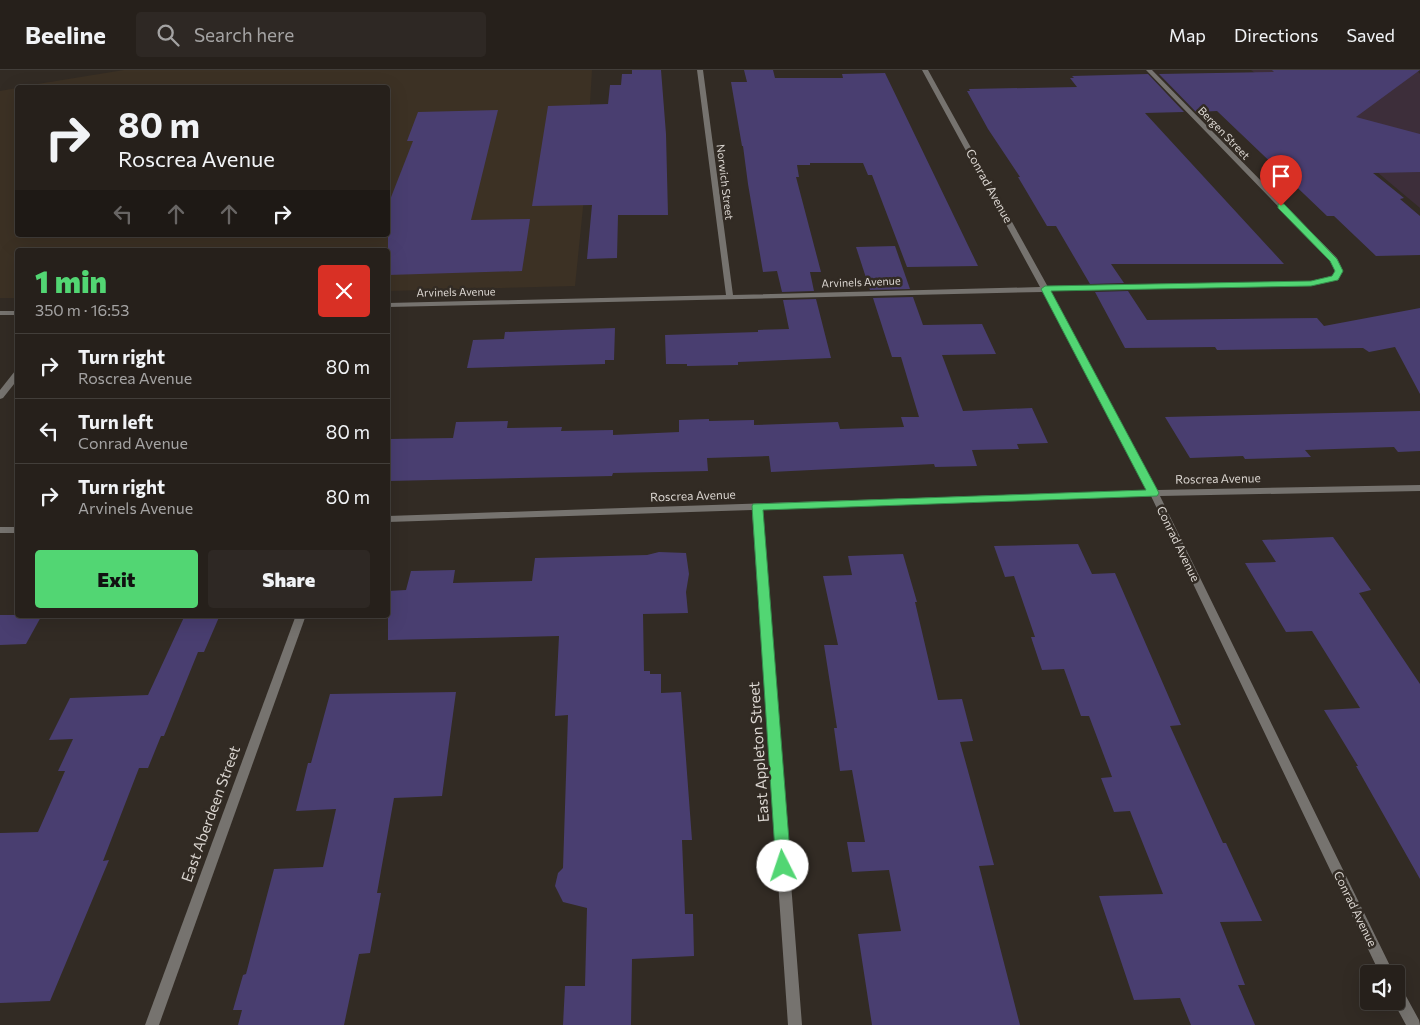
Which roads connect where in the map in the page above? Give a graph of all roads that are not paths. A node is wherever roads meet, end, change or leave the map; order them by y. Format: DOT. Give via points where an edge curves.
graph roads {
  1 [pos="700,70"];
  2 [pos="925,70"];
  3 [pos="1149,70"];
  4 [pos="1335,278"];
  5 [pos="1045,289"];
  6 [pos="730,297"];
  7 [pos="390,305"];
  8 [pos="0,313"];
  9 [pos="15,313"];
  10 [pos="15,377"];
  11 [pos="0,396"];
  12 [pos="1420,488"];
  13 [pos="1154,493"];
  14 [pos="757,506"];
  15 [pos="390,519"];
  16 [pos="0,530"];
  17 [pos="15,530"];
  18 [pos="300,618"];
  19 [pos="1383,965"];
  20 [pos="1405,1008"];
  21 [pos="152,1025"];
  22 [pos="795,1025"];
  23 [pos="1414,1025"];
  1 -- 6 [label="street, Norwich Street"];
  2 -- 5 [label="street, Conrad Avenue"];
  3 -- 4 [label="street, Bergen Street" via="1334,260 1339,271"];
  4 -- 5 [label="street, Arvinels Avenue" via="1311,283"];
  5 -- 6 [label="street, Arvinels Avenue"];
  5 -- 13 [label="street, Conrad Avenue"];
  6 -- 7 [label="street, Arvinels Avenue"];
  8 -- 9 [label="street"];
  10 -- 11 [label="street"];
  12 -- 13 [label="street, Roscrea Avenue"];
  13 -- 14 [label="street, Roscrea Avenue"];
  13 -- 19 [label="street, Conrad Avenue"];
  14 -- 15 [label="street, Roscrea Avenue"];
  14 -- 22 [label="street, East Appleton Street"];
  16 -- 17 [label="street"];
  18 -- 21 [label="street, East Aberdeen Street"];
  20 -- 23 [label="street"];
}
